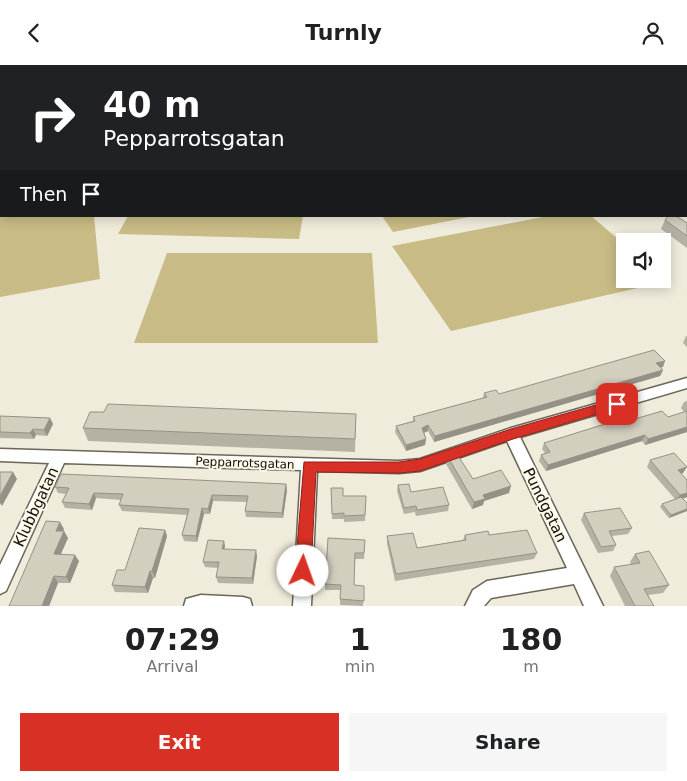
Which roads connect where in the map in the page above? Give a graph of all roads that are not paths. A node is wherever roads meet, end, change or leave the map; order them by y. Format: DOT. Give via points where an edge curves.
graph roads {
  1 [pos="687,383"];
  2 [pos="511,434"];
  3 [pos="0,455"];
  4 [pos="60,456"];
  5 [pos="309,466"];
  6 [pos="578,575"];
  7 [pos="0,585"];
  8 [pos="193,606"];
  9 [pos="243,606"];
  10 [pos="302,606"];
  11 [pos="474,606"];
  12 [pos="594,606"];
  1 -- 2 [label="street, Pepparrotsgatan"];
  2 -- 5 [label="street, Pepparrotsgatan" via="420,465"];
  2 -- 6 [label="street, Pundgatan"];
  3 -- 4 [label="street, Pepparrotsgatan"];
  4 -- 5 [label="street, Pepparrotsgatan"];
  4 -- 7 [label="street, Klubbgatan"];
  5 -- 10 [label="street"];
  6 -- 11 [label="street" via="487,590"];
  6 -- 12 [label="street, Pundgatan"];
  8 -- 9 [label="street"];
}
